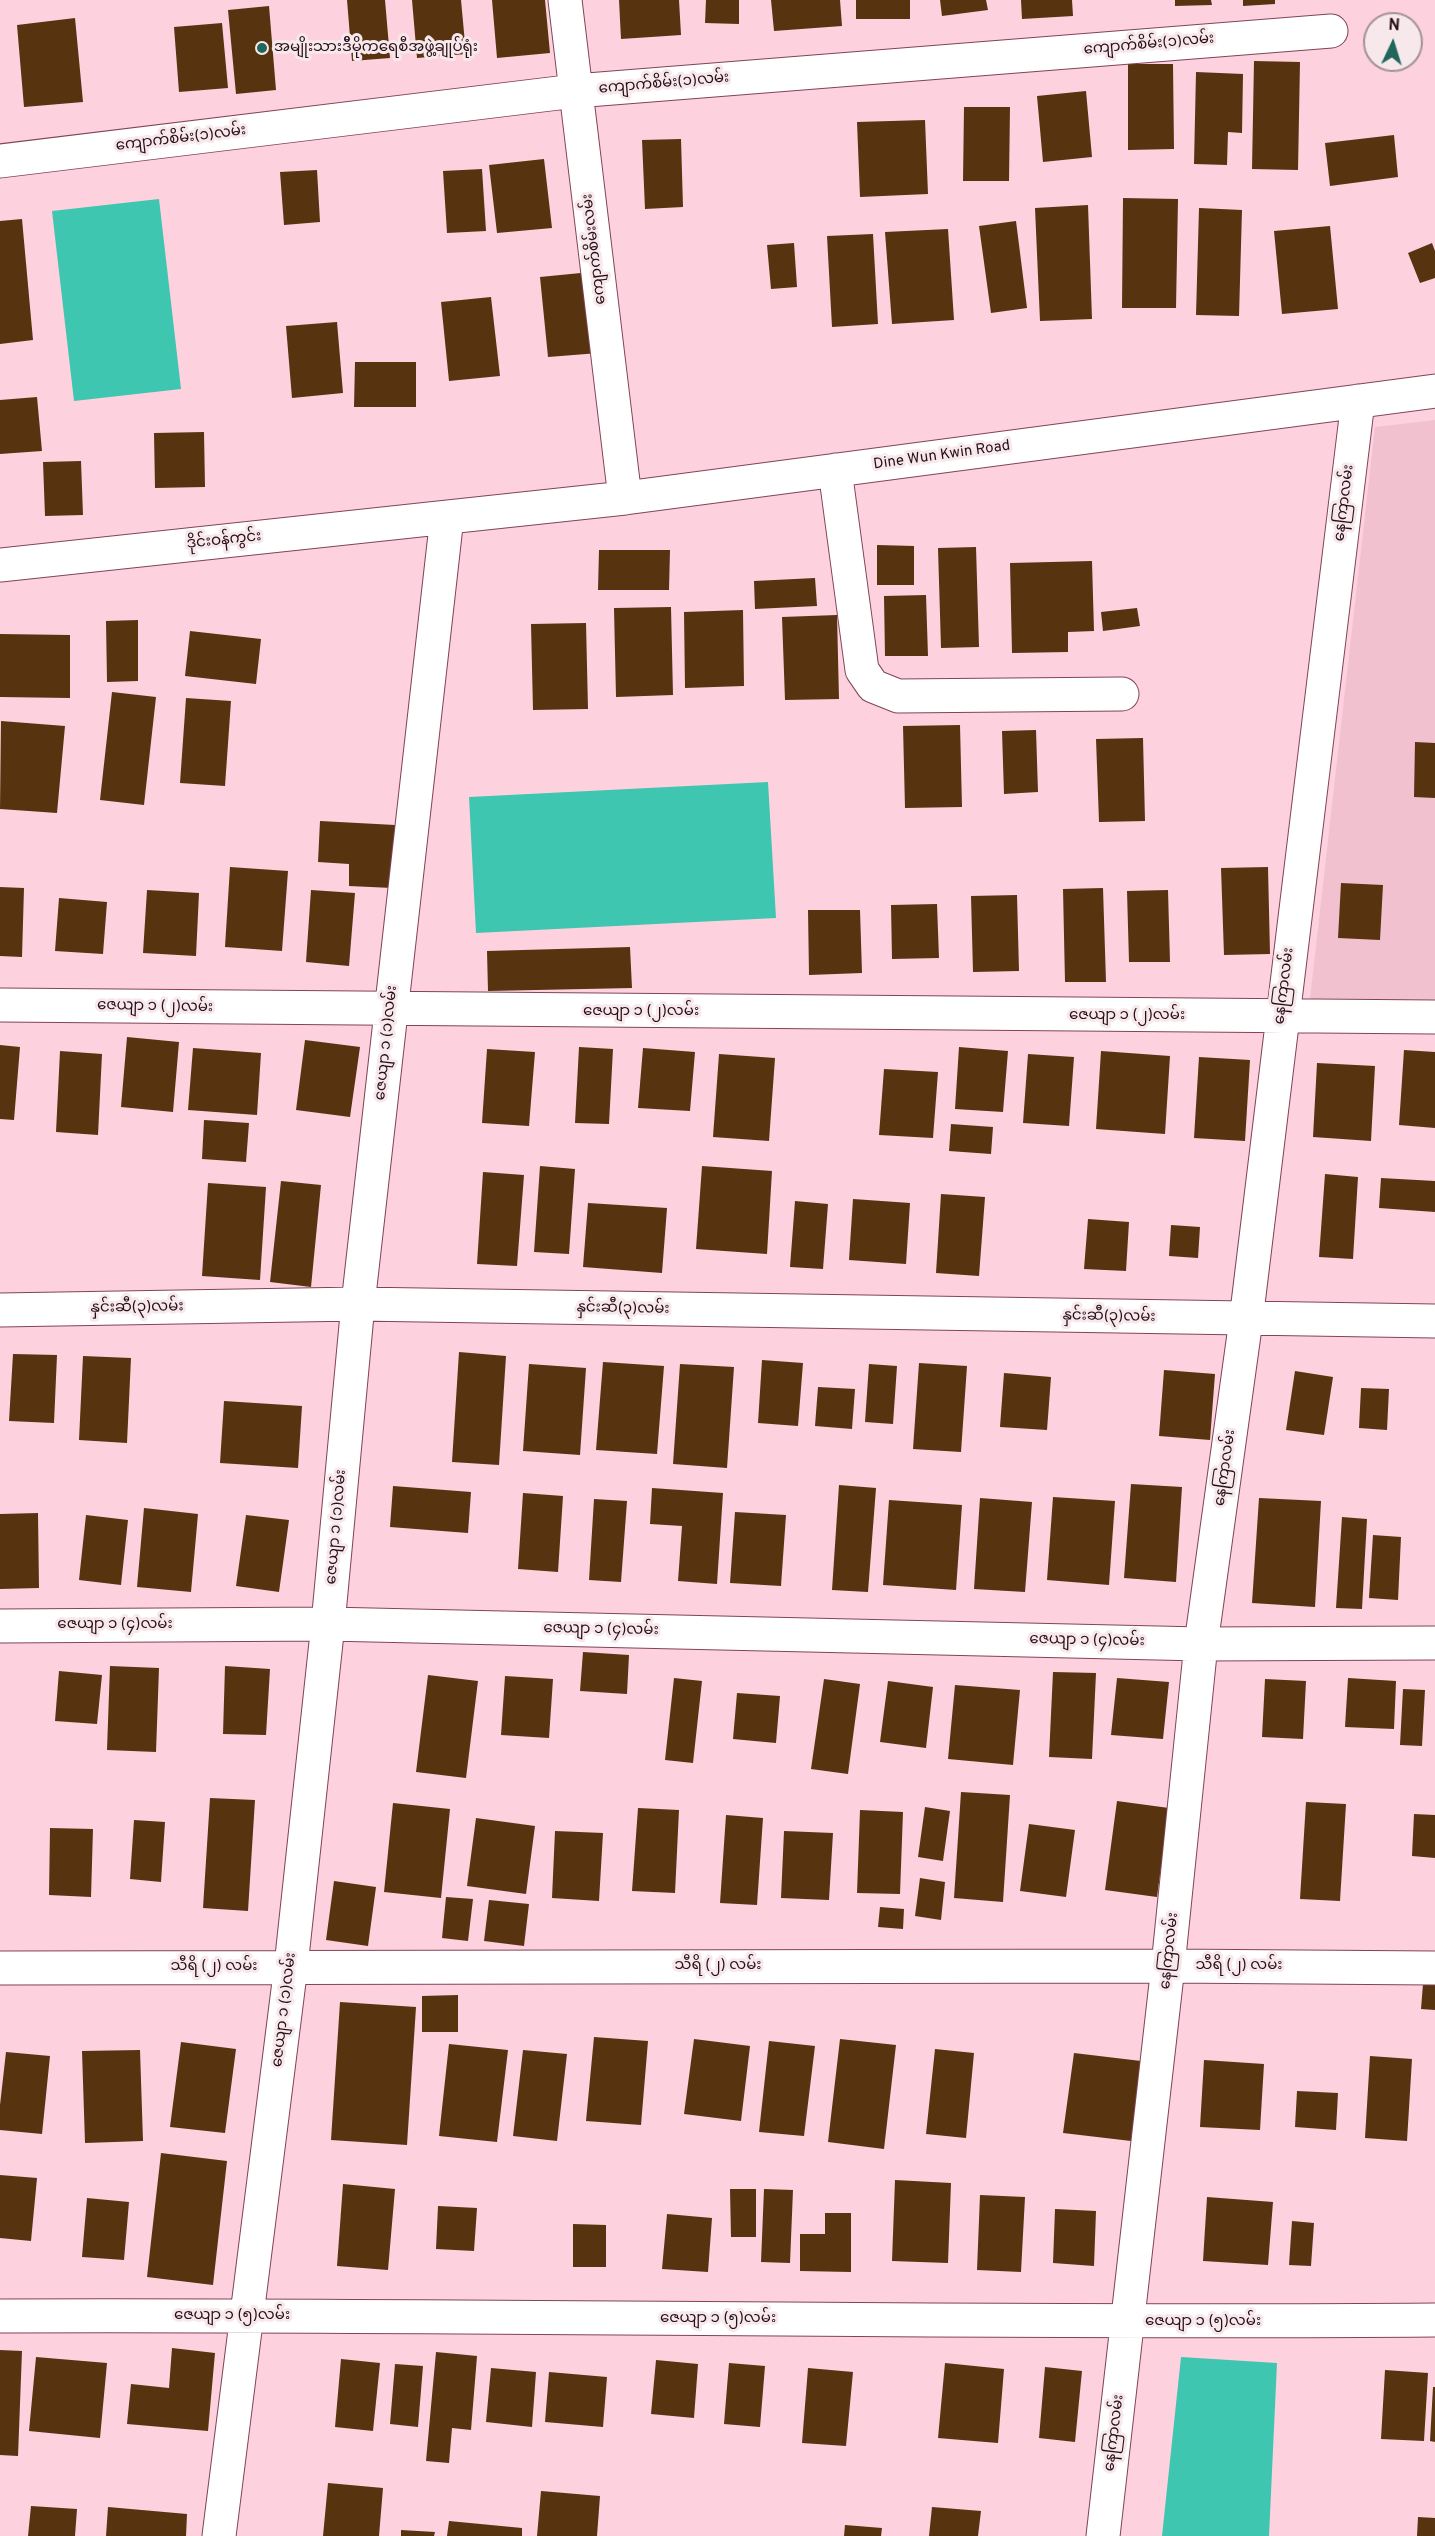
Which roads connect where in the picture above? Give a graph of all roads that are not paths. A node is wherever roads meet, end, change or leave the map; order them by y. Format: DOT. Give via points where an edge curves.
graph roads {
  1 [pos="565,0"];
  2 [pos="1331,31"];
  3 [pos="575,91"];
  4 [pos="0,161"];
  5 [pos="1435,390"];
  6 [pos="1358,401"];
  7 [pos="835,470"];
  8 [pos="625,498"];
  9 [pos="447,517"];
  10 [pos="0,565"];
  11 [pos="1122,694"];
  12 [pos="0,1005"];
  13 [pos="391,1010"];
  14 [pos="1281,1017"];
  15 [pos="1435,1017"];
  16 [pos="358,1304"];
  17 [pos="0,1310"];
  18 [pos="1246,1320"];
  19 [pos="1435,1321"];
  20 [pos="328,1624"];
  21 [pos="0,1626"];
  22 [pos="1435,1643"];
  23 [pos="1201,1644"];
  24 [pos="291,1966"];
  25 [pos="1168,1966"];
  26 [pos="0,1968"];
  27 [pos="1435,1968"];
  28 [pos="247,2315"];
  29 [pos="0,2316"];
  30 [pos="1435,2320"];
  31 [pos="1127,2323"];
  32 [pos="219,2536"];
  33 [pos="1103,2536"];
  1 -- 3 [label="street, ကျောက်စိမ်းလမ်း"];
  2 -- 3 [label="street, ကျောက်စိမ်း(၁)လမ်း"];
  3 -- 4 [label="street, ကျောက်စိမ်း(၁)လမ်း"];
  3 -- 8 [label="street, ကျောက်စိမ်းလမ်း"];
  5 -- 6 [label="street, Dine Wun Kwin Road"];
  6 -- 7 [label="street, Dine Wun Kwin Road"];
  6 -- 14 [label="street, နေကြာလမ်း"];
  7 -- 8 [label="street, Dine Wun Kwin Road"];
  7 -- 11 [label="street" via="862,670 873,686 898,696"];
  8 -- 9 [label="street, Dine Wun Kwin Road"];
  9 -- 10 [label="street, ဒိုင်းဝန်ကွင်း"];
  9 -- 13 [label="street, ဇေယျာ ၁ (၁)လမ်း"];
  12 -- 13 [label="street, ဇေယျာ ၁ (၂)လမ်း"];
  13 -- 14 [label="street, ဇေယျာ ၁ (၂)လမ်း"];
  13 -- 16 [label="street, ဇေယျာ ၁ (၁)လမ်း"];
  14 -- 15 [label="street, ဇေယျာ ၁ (၂)လမ်း"];
  14 -- 18 [label="street, နေကြာလမ်း"];
  16 -- 17 [label="street, နှင်းဆီ(၃)လမ်း"];
  16 -- 18 [label="street, နှင်းဆီ(၃)လမ်း"];
  16 -- 20 [label="street, ဇေယျာ ၁ (၁)လမ်း"];
  18 -- 19 [label="street, နှင်းဆီ(၃)လမ်း"];
  18 -- 23 [label="street, နေကြာလမ်း"];
  20 -- 21 [label="street, ဇေယျာ ၁ (၄)လမ်း"];
  20 -- 23 [label="street, ဇေယျာ ၁ (၄)လမ်း"];
  20 -- 24 [label="street, ဇေယျာ ၁ (၁)လမ်း"];
  22 -- 23 [label="street, ဇေယျာ ၁ (၄)လမ်း"];
  23 -- 25 [label="street, နေကြာလမ်း"];
  24 -- 25 [label="street, သီရိ (၂) လမ်း"];
  24 -- 26 [label="street, သီရိ (၂) လမ်း"];
  24 -- 28 [label="street, ဇေယျာ ၁ (၁)လမ်း"];
  25 -- 27 [label="street, သီရိ (၂) လမ်း"];
  25 -- 31 [label="street, နေကြာလမ်း"];
  28 -- 29 [label="street, ဇေယျာ ၁ (၅)လမ်း"];
  28 -- 31 [label="street, ဇေယျာ ၁ (၅)လမ်း"];
  28 -- 32 [label="street, ဇေယျာ ၁ (၁)လမ်း"];
  30 -- 31 [label="street, ဇေယျာ ၁ (၅)လမ်း"];
  31 -- 33 [label="street, နေကြာလမ်း"];
}
